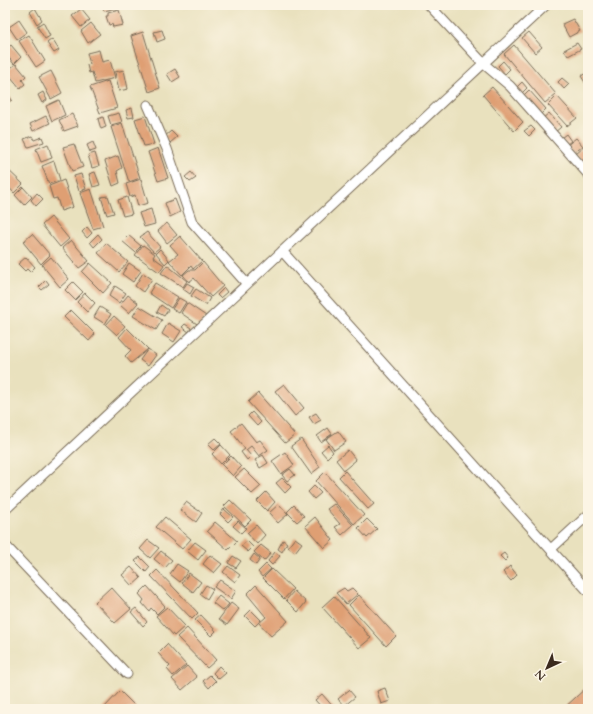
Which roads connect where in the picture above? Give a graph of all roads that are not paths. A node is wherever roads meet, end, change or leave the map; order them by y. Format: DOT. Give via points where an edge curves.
graph roads {
  1 [pos="429,5"];
  2 [pos="546,5"];
  3 [pos="484,64"];
  4 [pos="148,105"];
  5 [pos="588,174"];
  6 [pos="282,252"];
  7 [pos="247,284"];
  8 [pos="5,510"];
  9 [pos="588,515"];
  10 [pos="5,545"];
  11 [pos="551,550"];
  12 [pos="588,591"];
  13 [pos="127,674"];
  1 -- 3 [label="street"];
  2 -- 3 [label="street"];
  3 -- 5 [label="street" via="510,86"];
  3 -- 6 [label="street"];
  4 -- 7 [label="street" via="192,222"];
  6 -- 7 [label="street"];
  6 -- 11 [label="street"];
  7 -- 8 [label="street"];
  9 -- 11 [label="street"];
  10 -- 13 [label="street"];
  11 -- 12 [label="street"];
}
